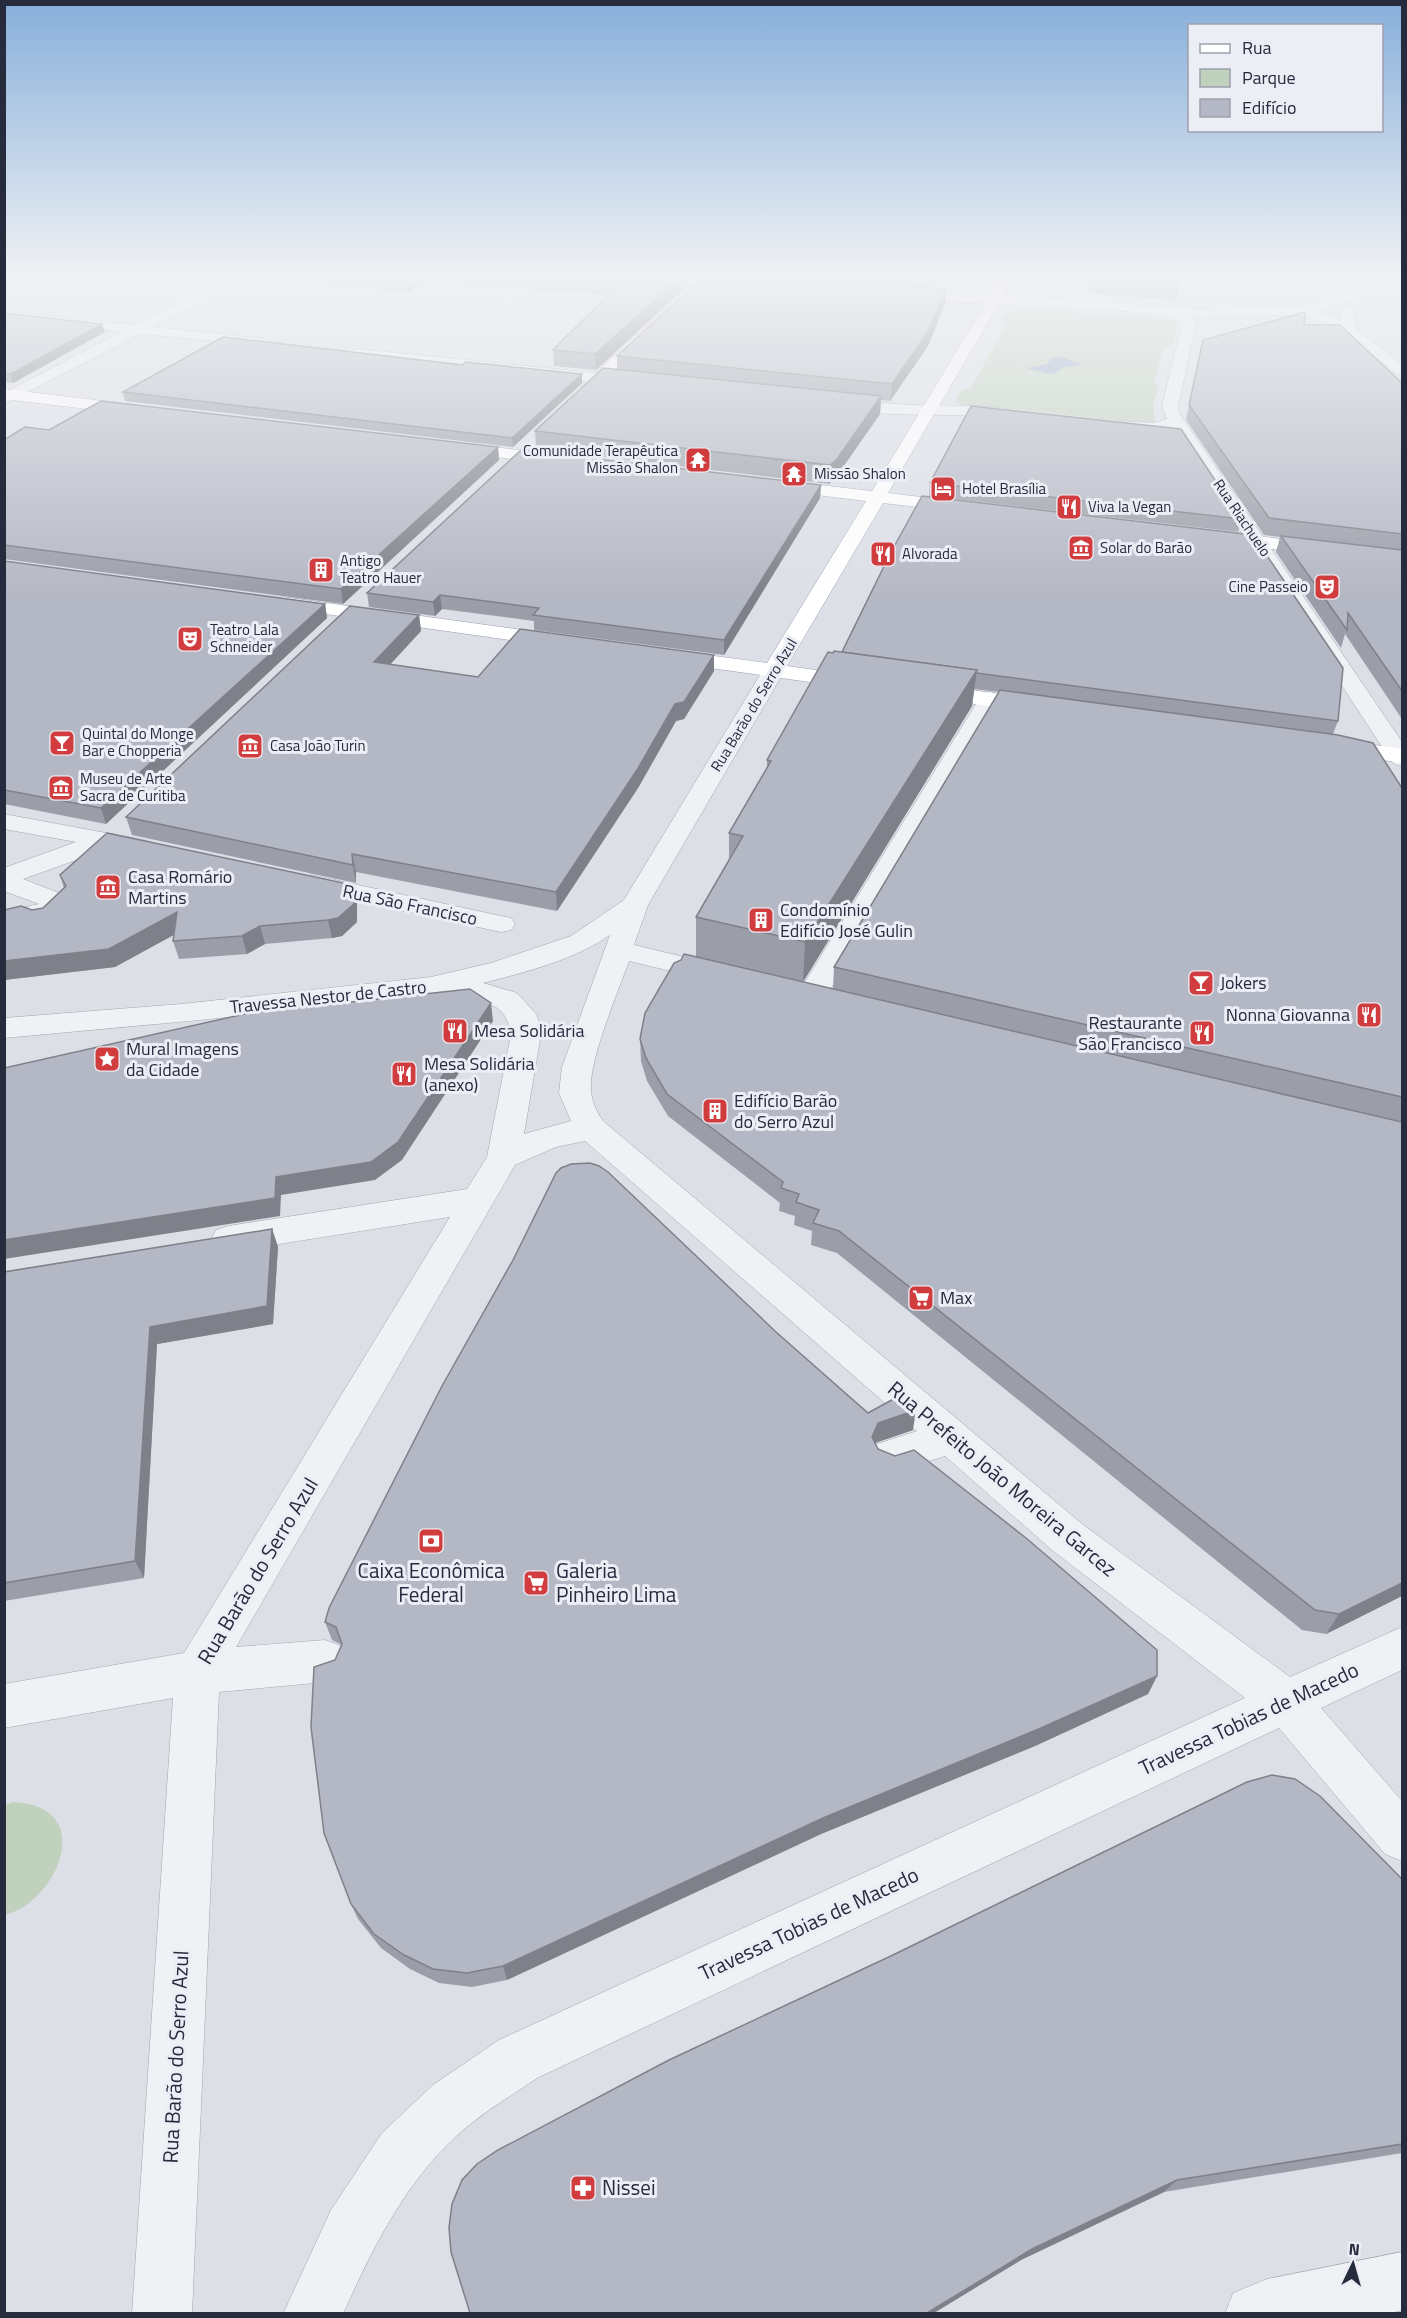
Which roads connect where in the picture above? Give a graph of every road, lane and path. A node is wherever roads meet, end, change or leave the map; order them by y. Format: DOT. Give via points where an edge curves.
graph roads {
  1 [pos="34,382"];
  2 [pos="594,382"];
  3 [pos="638,382"];
  4 [pos="947,382"];
  5 [pos="1176,382"];
  6 [pos="656,384"];
  7 [pos="7,396"];
  8 [pos="820,401"];
  9 [pos="566,409"];
  10 [pos="930,410"];
  11 [pos="154,412"];
  12 [pos="1032,417"];
  13 [pos="1176,421"];
  14 [pos="1099,424"];
  15 [pos="533,440"];
  16 [pos="439,446"];
  17 [pos="517,455"];
  18 [pos="579,462"];
  19 [pos="500,471"];
  20 [pos="762,484"];
  21 [pos="877,497"];
  22 [pos="981,509"];
  23 [pos="1190,534"];
  24 [pos="1259,542"];
  25 [pos="1402,559"];
  26 [pos="266,601"];
  27 [pos="357,604"];
  28 [pos="331,628"];
  29 [pos="575,643"];
  30 [pos="645,652"];
  31 [pos="774,670"];
  32 [pos="877,684"];
  33 [pos="911,688"];
  34 [pos="990,699"];
  35 [pos="1060,709"];
  36 [pos="1318,744"];
  37 [pos="1402,757"];
  38 [pos="4,821"];
  39 [pos="117,832"];
  40 [pos="167,852"];
  41 [pos="283,877"];
  42 [pos="4,879"];
  43 [pos="634,905"];
  44 [pos="4,920"];
  45 [pos="501,924"];
  46 [pos="618,950"];
  47 [pos="744,979"];
  48 [pos="431,986"];
  49 [pos="812,995"];
  50 [pos="4,1028"];
  51 [pos="592,1129"];
  52 [pos="504,1157"];
  53 [pos="478,1200"];
  54 [pos="202,1244"];
  55 [pos="950,1437"];
  56 [pos="891,1456"];
  57 [pos="1402,1648"];
  58 [pos="325,1661"];
  59 [pos="198,1672"];
  60 [pos="1286,1702"];
  61 [pos="4,1706"];
  62 [pos="1402,1837"];
  63 [pos="1402,2281"];
  64 [pos="1283,2310"];
  65 [pos="162,2313"];
  66 [pos="312,2313"];
  1 -- 7 [label="street"];
  2 -- 9 [label="main road"];
  3 -- 6 [label="street"];
  4 -- 10 [label="main road, Rua Barão do Serro Azul"];
  5 -- 13 [label="street, Rua Riachuelo" via="1170,406"];
  7 -- 11 [label="main road"];
  8 -- 10 [label="street"];
  10 -- 12 [label="street"];
  10 -- 21 [label="main road, Rua Barão do Serro Azul"];
  13 -- 14 [label="street" via="1155,428"];
  13 -- 24 [label="street, Rua Riachuelo"];
  15 -- 17 [label="main road"];
  16 -- 17 [label="main road"];
  17 -- 18 [label="main road"];
  17 -- 19 [label="main road"];
  20 -- 21 [label="main road"];
  21 -- 22 [label="main road"];
  21 -- 31 [label="main road, Rua Barão do Serro Azul"];
  23 -- 24 [label="main road"];
  24 -- 25 [label="main road"];
  24 -- 37 [label="street, Rua Riachuelo"];
  26 -- 27 [label="main road"];
  27 -- 28 [label="street"];
  27 -- 29 [label="main road"];
  30 -- 31 [label="main road"];
  31 -- 32 [label="main road"];
  31 -- 43 [label="street, Rua Barão do Serro Azul"];
  33 -- 34 [label="main road"];
  34 -- 35 [label="main road"];
  34 -- 49 [label="street"];
  36 -- 37 [label="main road"];
  38 -- 39 [label="street"];
  39 -- 40 [label="street"];
  39 -- 42 [label="street"];
  41 -- 45 [label="street, Rua São Francisco" via="421,920"];
  42 -- 44 [label="street" via="57,902 39,918 33,913"];
  43 -- 46 [label="street, Rua Barão do Serro Azul"];
  43 -- 48 [label="street, Travessa Nestor de Castro" via="581,942"];
  46 -- 47 [label="street"];
  46 -- 51 [label="street, Rua Barão do Serro Azul" via="572,1089"];
  48 -- 50 [label="street, Travessa Nestor de Castro"];
  48 -- 52 [label="street, Rua Barão do Serro Azul" via="481,991 507,1000 522,1015 526,1034"];
  51 -- 52 [label="street" via="558,1133"];
  51 -- 55 [label="street, Rua Prefeito João Moreira Garcez"];
  52 -- 53 [label="street, Rua Barão do Serro Azul"];
  53 -- 54 [label="street"];
  53 -- 59 [label="street, Rua Barão do Serro Azul"];
  55 -- 56 [label="street"];
  55 -- 60 [label="street, Rua Prefeito João Moreira Garcez" via="1066,1537"];
  57 -- 60 [label="street, Travessa Tobias de Macedo"];
  58 -- 59 [label="street"];
  59 -- 61 [label="street"];
  59 -- 65 [label="street, Rua Barão do Serro Azul"];
  60 -- 62 [label="street, Rua Prefeito João Moreira Garcez"];
  60 -- 66 [label="street, Travessa Tobias de Macedo" via="518,2059 452,2104 402,2153 351,2230"];
  63 -- 64 [label="street"];
}
